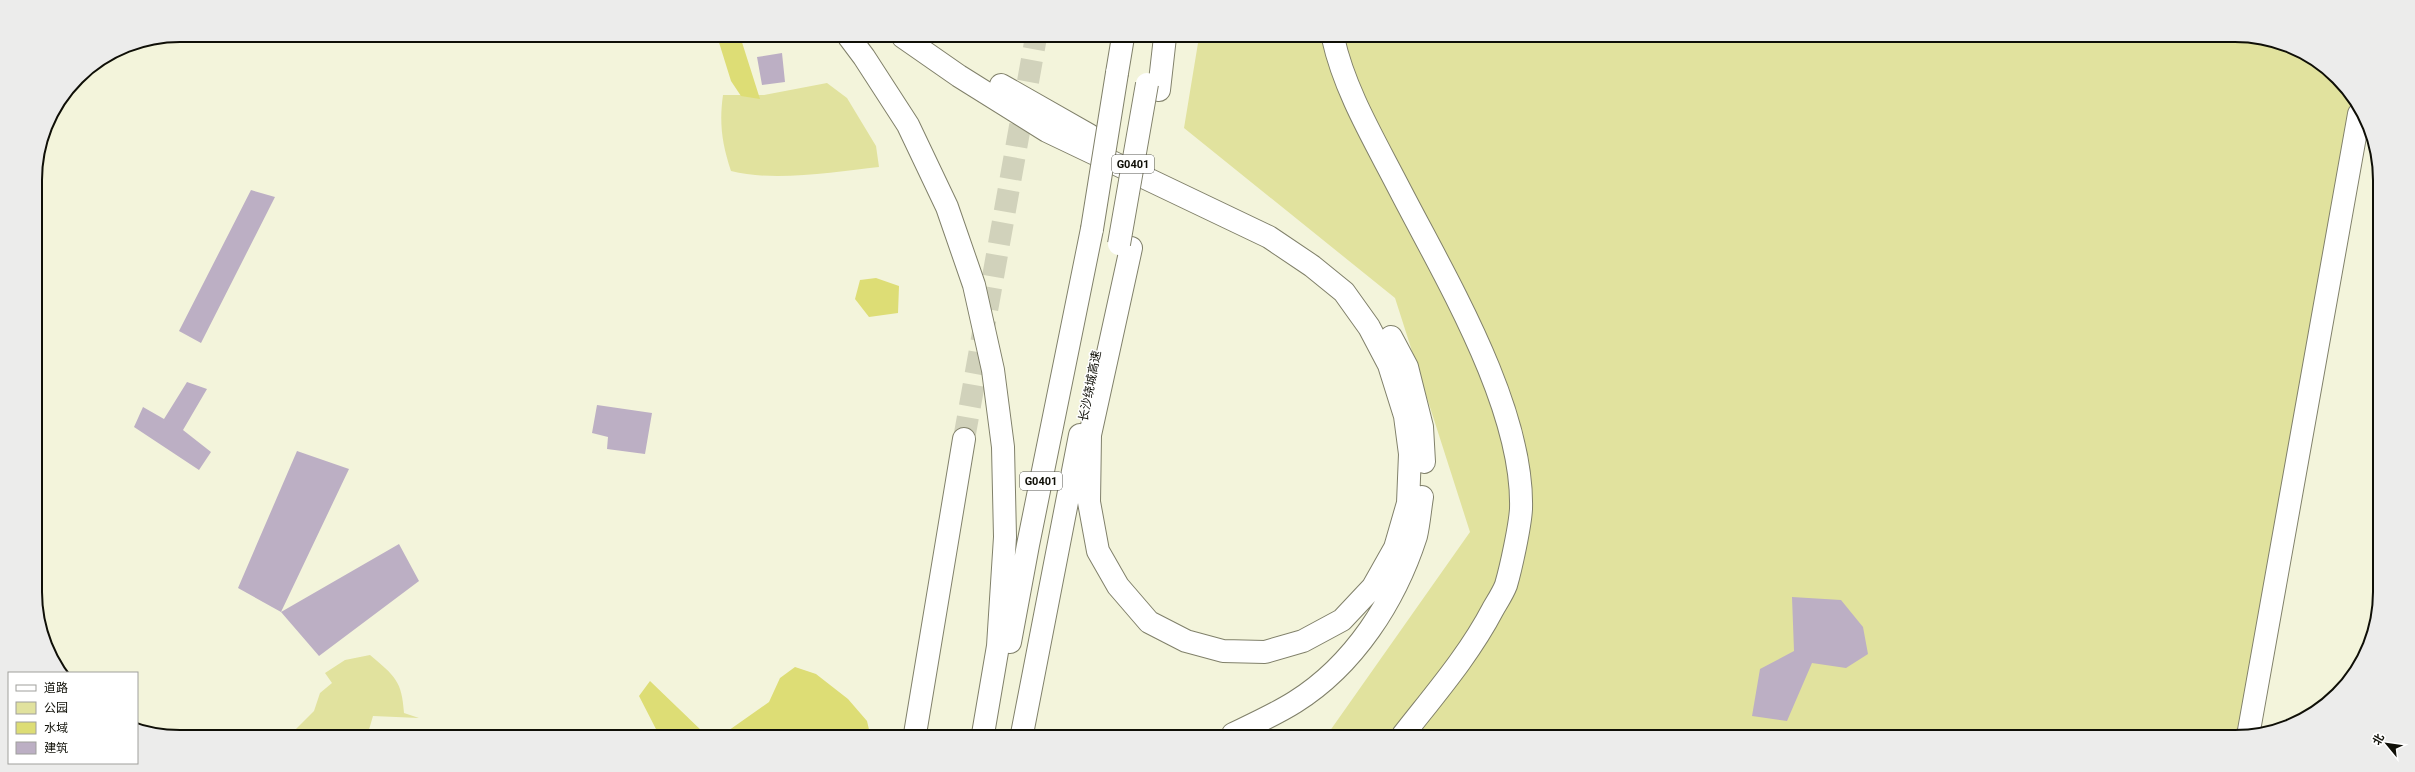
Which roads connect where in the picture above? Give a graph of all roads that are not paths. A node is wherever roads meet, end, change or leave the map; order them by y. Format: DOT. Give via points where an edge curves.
graph roads {
  1 [pos="852,42"];
  2 [pos="910,42"];
  3 [pos="936,42"];
  4 [pos="1122,42"];
  5 [pos="1155,42"];
  6 [pos="1164,42"];
  7 [pos="1334,42"];
  8 [pos="1153,87"];
  9 [pos="2358,118"];
  10 [pos="1125,246"];
  11 [pos="964,439"];
  12 [pos="2249,729"];
  13 [pos="916,730"];
  14 [pos="983,730"];
  15 [pos="995,730"];
  16 [pos="1023,730"];
  17 [pos="1242,730"];
  18 [pos="1407,730"];
  1 -- 14 [label="main road" via="908,125 947,207 974,284 993,370 1003,447 1005,537 998,646"];
  2 -- 10 [label="main road" via="1047,131 1269,237 1312,266 1344,292 1370,328 1390,365 1405,416 1410,454 1408,503 1394,548 1373,587 1342,620 1303,641 1265,652 1223,651 1186,642 1149,622 1118,586 1098,551 1089,502 1090,435"];
  3 -- 17 [label="main road" via="1076,129 1272,223 1318,252 1354,284 1380,317 1407,367 1422,427 1424,482 1416,534 1396,588 1371,628 1340,666 1296,702"];
  4 -- 15 [label="main road, G0401, bridge" via="1092,229 1028,545"];
  5 -- 8 [label="main road"];
  6 -- 8 [label="main road"];
  7 -- 18 [label="main road" via="1339,64 1362,117 1461,308 1498,392 1520,479 1521,511 1505,586 1478,638"];
  8 -- 10 [label="main road"];
  9 -- 12 [label="main road"];
  10 -- 16 [label="main road, 长沙绕城高速 / G0401" via="1046,600"];
  11 -- 13 [label="main road"];
}
